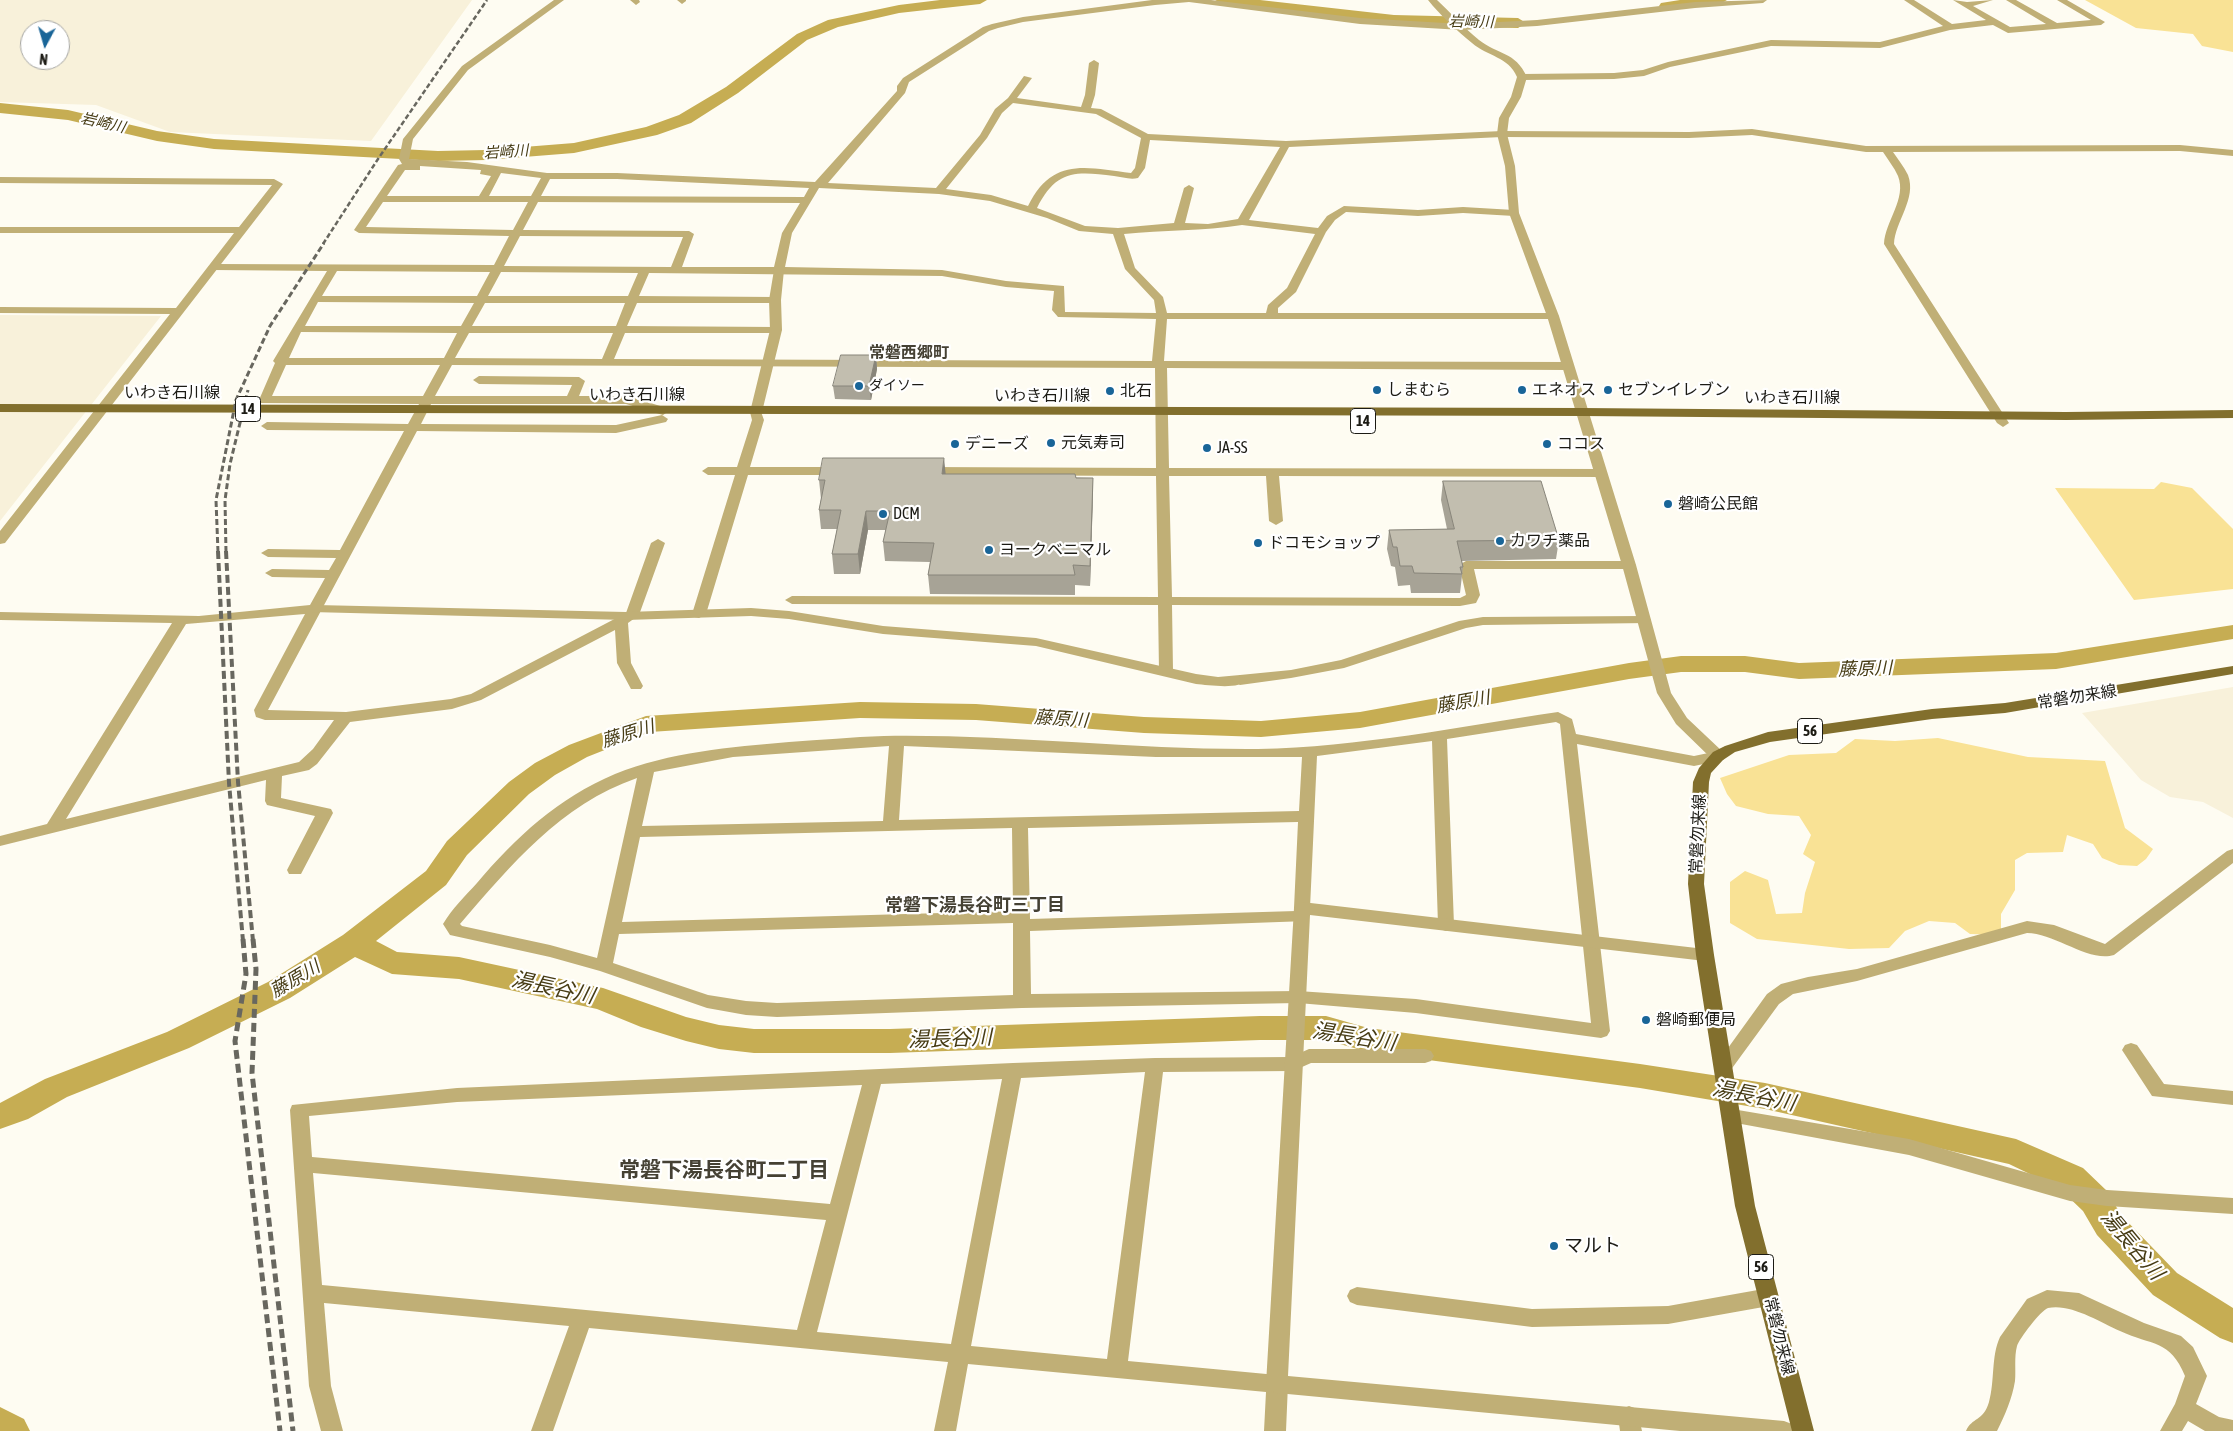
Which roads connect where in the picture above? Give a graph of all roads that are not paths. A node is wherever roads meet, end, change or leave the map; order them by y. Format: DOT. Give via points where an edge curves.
graph roads {
  1 [pos="560,0"];
  2 [pos="1187,0"];
  3 [pos="1191,0"];
  4 [pos="1432,0"];
  5 [pos="1763,0"];
  6 [pos="1908,0"];
  7 [pos="1957,0"];
  8 [pos="1989,0"];
  9 [pos="2010,0"];
  10 [pos="2061,0"];
  11 [pos="1967,5"];
  12 [pos="1995,22"];
  13 [pos="1458,23"];
  14 [pos="1950,27"];
  15 [pos="2058,27"];
  16 [pos="1094,63"];
  17 [pos="1522,77"];
  18 [pos="1027,78"];
  19 [pos="1011,100"];
  20 [pos="1084,110"];
  21 [pos="1502,134"];
  22 [pos="1146,137"];
  23 [pos="1286,144"];
  24 [pos="1886,150"];
  25 [pos="2233,152"];
  26 [pos="547,176"];
  27 [pos="0,180"];
  28 [pos="816,186"];
  29 [pos="1189,188"];
  30 [pos="939,190"];
  31 [pos="483,198"];
  32 [pos="535,198"];
  33 [pos="381,199"];
  34 [pos="807,200"];
  35 [pos="1031,210"];
  36 [pos="1514,213"];
  37 [pos="1242,222"];
  38 [pos="1179,226"];
  39 [pos="0,230"];
  40 [pos="240,230"];
  41 [pos="1118,231"];
  42 [pos="1321,232"];
  43 [pos="516,234"];
  44 [pos="213,267"];
  45 [pos="334,268"];
  46 [pos="498,268"];
  47 [pos="645,269"];
  48 [pos="676,269"];
  49 [pos="779,270"];
  50 [pos="314,299"];
  51 [pos="481,299"];
  52 [pos="632,300"];
  53 [pos="775,300"];
  54 [pos="0,310"];
  55 [pos="179,311"];
  56 [pos="1161,314"];
  57 [pos="1272,316"];
  58 [pos="1554,316"];
  59 [pos="297,329"];
  60 [pos="465,329"];
  61 [pos="620,330"];
  62 [pos="776,330"];
  63 [pos="280,361"];
  64 [pos="448,362"];
  65 [pos="606,362"];
  66 [pos="770,363"];
  67 [pos="1158,364"];
  68 [pos="1567,366"];
  69 [pos="479,380"];
  70 [pos="427,400"];
  71 [pos="572,400"];
  72 [pos="0,408"];
  73 [pos="495,414"];
  74 [pos="2233,414"];
  75 [pos="662,415"];
  76 [pos="0,416"];
  77 [pos="757,416"];
  78 [pos="1163,416"];
  79 [pos="1584,417"];
  80 [pos="2001,419"];
  81 [pos="2233,422"];
  82 [pos="267,426"];
  83 [pos="413,427"];
  84 [pos="708,471"];
  85 [pos="743,471"];
  86 [pos="850,471"];
  87 [pos="909,471"];
  88 [pos="1164,472"];
  89 [pos="1272,472"];
  90 [pos="1601,473"];
  91 [pos="1276,521"];
  92 [pos="0,540"];
  93 [pos="658,543"];
  94 [pos="268,553"];
  95 [pos="346,554"];
  96 [pos="1629,565"];
  97 [pos="272,573"];
  98 [pos="335,574"];
  99 [pos="792,600"];
  100 [pos="1165,601"];
  101 [pos="316,609"];
  102 [pos="699,614"];
  103 [pos="0,616"];
  104 [pos="627,617"];
  105 [pos="182,619"];
  106 [pos="1644,620"];
  107 [pos="2233,670"];
  108 [pos="1166,671"];
  109 [pos="636,686"];
  110 [pos="344,717"];
  111 [pos="1439,735"];
  112 [pos="1569,738"];
  113 [pos="897,741"];
  114 [pos="1310,752"];
  115 [pos="1718,756"];
  116 [pos="647,768"];
  117 [pos="274,773"];
  118 [pos="1307,816"];
  119 [pos="1020,823"];
  120 [pos="891,826"];
  121 [pos="52,828"];
  122 [pos="633,832"];
  123 [pos="0,841"];
  124 [pos="2233,855"];
  125 [pos="295,870"];
  126 [pos="1301,912"];
  127 [pos="1021,921"];
  128 [pos="1446,925"];
  129 [pos="612,928"];
  130 [pos="1592,942"];
  131 [pos="1705,956"];
  132 [pos="604,966"];
  133 [pos="1022,1001"];
  134 [pos="1297,1004"];
  135 [pos="2131,1050"];
  136 [pos="1425,1056"];
  137 [pos="1294,1057"];
  138 [pos="1155,1065"];
  139 [pos="1012,1070"];
  140 [pos="1725,1072"];
  141 [pos="873,1078"];
  142 [pos="2233,1098"];
  143 [pos="1731,1108"];
  144 [pos="302,1164"];
  145 [pos="2233,1206"];
  146 [pos="838,1213"];
  147 [pos="312,1293"];
  148 [pos="1357,1296"];
  149 [pos="1769,1297"];
  150 [pos="582,1318"];
  151 [pos="805,1339"];
  152 [pos="960,1354"];
  153 [pos="1116,1369"];
  154 [pos="1277,1384"];
  155 [pos="2184,1408"];
  156 [pos="1630,1424"];
  157 [pos="2233,1430"];
  158 [pos="332,1431"];
  159 [pos="542,1431"];
  160 [pos="946,1431"];
  161 [pos="1275,1431"];
  162 [pos="1784,1431"];
  163 [pos="1803,1431"];
  164 [pos="1977,1431"];
  165 [pos="2171,1431"];
  1 -- 26 [label="street" via="465,68 408,139 404,160"];
  2 -- 28 [label="street" via="1058,15 1000,24 986,30 906,80 902,91"];
  3 -- 13 [label="street" via="1376,23"];
  4 -- 13 [label="street"];
  5 -- 13 [label="street" via="1529,24"];
  6 -- 14 [label="street"];
  7 -- 11 [label="street"];
  8 -- 11 [label="street"];
  9 -- 15 [label="street"];
  10 -- 15 [label="street" via="2101,22"];
  11 -- 12 [label="street"];
  12 -- 14 [label="street"];
  12 -- 15 [label="street" via="2008,30"];
  13 -- 17 [label="street" via="1477,43 1508,58"];
  14 -- 17 [label="street" via="1880,45 1771,43 1644,73"];
  16 -- 20 [label="street" via="1090,95"];
  17 -- 21 [label="street" via="1516,98 1504,118"];
  18 -- 19 [label="street"];
  19 -- 20 [label="street"];
  19 -- 30 [label="street" via="998,111 984,136"];
  20 -- 22 [label="street" via="1098,111"];
  21 -- 23 [label="street"];
  21 -- 24 [label="street" via="1752,132"];
  21 -- 36 [label="street" via="1510,166"];
  22 -- 23 [label="street"];
  22 -- 35 [label="street" via="1140,168 1134,176 1073,170 1060,172 1036,197"];
  23 -- 37 [label="street"];
  24 -- 25 [label="street" via="2180,148"];
  24 -- 80 [label="street" via="1904,179 1904,195 1888,234 1889,244"];
  26 -- 28 [label="street" via="617,176"];
  26 -- 32 [label="street"];
  27 -- 40 [label="street" via="278,184"];
  28 -- 30 [label="street"];
  28 -- 34 [label="street"];
  29 -- 38 [label="street"];
  30 -- 35 [label="street" via="991,198"];
  31 -- 32 [label="street"];
  31 -- 33 [label="street"];
  31 -- 33 [label="street" via="497,174 402,167"];
  32 -- 34 [label="street"];
  32 -- 43 [label="street"];
  33 -- 43 [label="street" via="360,230"];
  34 -- 49 [label="street" via="787,233"];
  35 -- 41 [label="street" via="1084,229"];
  36 -- 42 [label="street" via="1344,209 1331,218"];
  36 -- 58 [label="street"];
  37 -- 38 [label="street" via="1208,227"];
  37 -- 42 [label="street"];
  38 -- 41 [label="street"];
  39 -- 40 [label="street"];
  40 -- 44 [label="street"];
  41 -- 56 [label="street" via="1130,269 1159,299"];
  42 -- 57 [label="street" via="1292,290 1272,307"];
  43 -- 46 [label="street"];
  43 -- 48 [label="street" via="689,234"];
  44 -- 45 [label="street"];
  44 -- 55 [label="street"];
  45 -- 46 [label="street"];
  45 -- 50 [label="street"];
  46 -- 47 [label="street"];
  46 -- 51 [label="street"];
  47 -- 48 [label="street"];
  47 -- 52 [label="street"];
  48 -- 49 [label="street"];
  49 -- 53 [label="street"];
  49 -- 56 [label="street" via="942,273 1006,284 1060,288 1060,312"];
  50 -- 51 [label="street"];
  50 -- 59 [label="street"];
  51 -- 52 [label="street"];
  51 -- 60 [label="street"];
  52 -- 53 [label="street"];
  52 -- 61 [label="street"];
  53 -- 62 [label="street"];
  54 -- 55 [label="street"];
  55 -- 92 [label="street"];
  56 -- 57 [label="street"];
  56 -- 67 [label="street"];
  57 -- 58 [label="street"];
  58 -- 68 [label="street"];
  59 -- 60 [label="street"];
  59 -- 63 [label="street"];
  60 -- 61 [label="street"];
  60 -- 64 [label="street"];
  61 -- 62 [label="street"];
  61 -- 65 [label="street"];
  62 -- 66 [label="street"];
  63 -- 64 [label="street"];
  63 -- 70 [label="street" via="265,400"];
  64 -- 65 [label="street"];
  64 -- 70 [label="street"];
  65 -- 66 [label="street"];
  66 -- 67 [label="street"];
  66 -- 77 [label="street"];
  67 -- 68 [label="street"];
  67 -- 78 [label="street" via="1161,368"];
  68 -- 79 [label="street"];
  69 -- 71 [label="street" via="578,381"];
  70 -- 71 [label="street"];
  70 -- 83 [label="street"];
  71 -- 75 [label="street" via="627,400 646,404"];
  72 -- 73 [label="main road, いわき石川線 / 14"];
  73 -- 75 [label="main road, いわき石川線 / 14"];
  73 -- 76 [label="main road, いわき石川線 / 14"];
  74 -- 80 [label="main road, いわき石川線 / 14"];
  75 -- 77 [label="main road, いわき石川線 / 14"];
  75 -- 83 [label="street" via="616,429"];
  77 -- 78 [label="main road, いわき石川線 / 14"];
  77 -- 85 [label="street"];
  78 -- 79 [label="main road, いわき石川線 / 14"];
  78 -- 88 [label="street"];
  79 -- 80 [label="main road, いわき石川線 / 14"];
  79 -- 90 [label="street"];
  80 -- 81 [label="main road, いわき石川線 / 14"];
  82 -- 83 [label="street"];
  83 -- 95 [label="street"];
  84 -- 85 [label="street"];
  85 -- 86 [label="street"];
  85 -- 102 [label="street"];
  87 -- 88 [label="street"];
  88 -- 89 [label="street"];
  88 -- 100 [label="street"];
  89 -- 90 [label="street"];
  89 -- 91 [label="street"];
  90 -- 96 [label="street"];
  93 -- 104 [label="street"];
  94 -- 95 [label="street"];
  95 -- 98 [label="street"];
  96 -- 100 [label="street" via="1466,565 1473,595 1470,600 1460,602"];
  96 -- 106 [label="street"];
  97 -- 98 [label="street"];
  98 -- 101 [label="street"];
  99 -- 100 [label="street"];
  100 -- 108 [label="street"];
  101 -- 104 [label="street"];
  101 -- 105 [label="street"];
  101 -- 110 [label="street" via="260,714"];
  102 -- 104 [label="street"];
  102 -- 108 [label="street" via="752,612 789,615 883,630 1036,642"];
  103 -- 105 [label="street"];
  104 -- 109 [label="street" via="624,663"];
  104 -- 110 [label="street" via="466,701"];
  105 -- 121 [label="street"];
  106 -- 108 [label="street" via="1483,621 1464,624 1344,664 1240,680 1218,682"];
  106 -- 115 [label="street" via="1664,693 1681,721"];
  107 -- 115 [label="main road, 常磐勿来線 / 56" via="2054,701 1768,737"];
  110 -- 117 [label="street" via="316,759 304,766"];
  111 -- 112 [label="street" via="1558,717 1567,722"];
  111 -- 114 [label="street"];
  111 -- 128 [label="street"];
  112 -- 115 [label="street" via="1694,761"];
  112 -- 130 [label="street"];
  113 -- 114 [label="street" via="1248,755"];
  113 -- 116 [label="street" via="723,752 682,758"];
  113 -- 120 [label="street"];
  114 -- 118 [label="street"];
  115 -- 131 [label="main road, 常磐勿来線 / 56" via="1704,772 1701,782 1696,884"];
  116 -- 122 [label="street"];
  116 -- 132 [label="street" via="598,788 566,806 508,859 451,924 456,931"];
  117 -- 121 [label="street"];
  117 -- 125 [label="street" via="273,801 325,813"];
  118 -- 119 [label="street"];
  118 -- 126 [label="street"];
  119 -- 120 [label="street"];
  119 -- 127 [label="street"];
  120 -- 122 [label="street"];
  121 -- 123 [label="street"];
  122 -- 129 [label="street"];
  124 -- 140 [label="street" via="2108,951 2092,950 2049,929 2027,927 1857,975 1787,989 1773,999"];
  126 -- 127 [label="street"];
  126 -- 128 [label="street"];
  126 -- 134 [label="street"];
  127 -- 129 [label="street"];
  127 -- 133 [label="street"];
  128 -- 130 [label="street"];
  129 -- 132 [label="street"];
  130 -- 131 [label="street"];
  130 -- 134 [label="street" via="1601,1032 1416,1006"];
  131 -- 140 [label="main road, 常磐勿来線 / 56"];
  132 -- 133 [label="street" via="707,1001 746,1008 777,1010"];
  133 -- 134 [label="street"];
  134 -- 137 [label="street"];
  135 -- 142 [label="street" via="2158,1091"];
  136 -- 137 [label="street"];
  137 -- 138 [label="street"];
  137 -- 154 [label="street"];
  138 -- 139 [label="street"];
  138 -- 153 [label="street"];
  139 -- 141 [label="street"];
  139 -- 152 [label="street"];
  140 -- 143 [label="main road, 常磐勿来線 / 56"];
  141 -- 144 [label="street" via="457,1095 299,1110"];
  141 -- 146 [label="street"];
  143 -- 145 [label="street" via="1909,1148 2070,1193"];
  143 -- 149 [label="main road, 常磐勿来線 / 56" via="1745,1206"];
  144 -- 146 [label="street"];
  144 -- 147 [label="street"];
  146 -- 151 [label="street"];
  147 -- 150 [label="street"];
  147 -- 158 [label="street" via="320,1386"];
  148 -- 149 [label="street" via="1532,1318 1668,1315"];
  149 -- 163 [label="main road, 常磐勿来線 / 56"];
  150 -- 151 [label="street"];
  150 -- 159 [label="street"];
  151 -- 152 [label="street"];
  152 -- 153 [label="street"];
  152 -- 160 [label="street"];
  153 -- 154 [label="street"];
  154 -- 156 [label="street"];
  154 -- 161 [label="street"];
  155 -- 157 [label="street" via="2214,1425"];
  155 -- 164 [label="street" via="2196,1376 2186,1353 2174,1342 2138,1330 2079,1302 2047,1299 2034,1305 2007,1343 1999,1403 1989,1425"];
  155 -- 165 [label="street"];
  156 -- 162 [label="street"];
}
